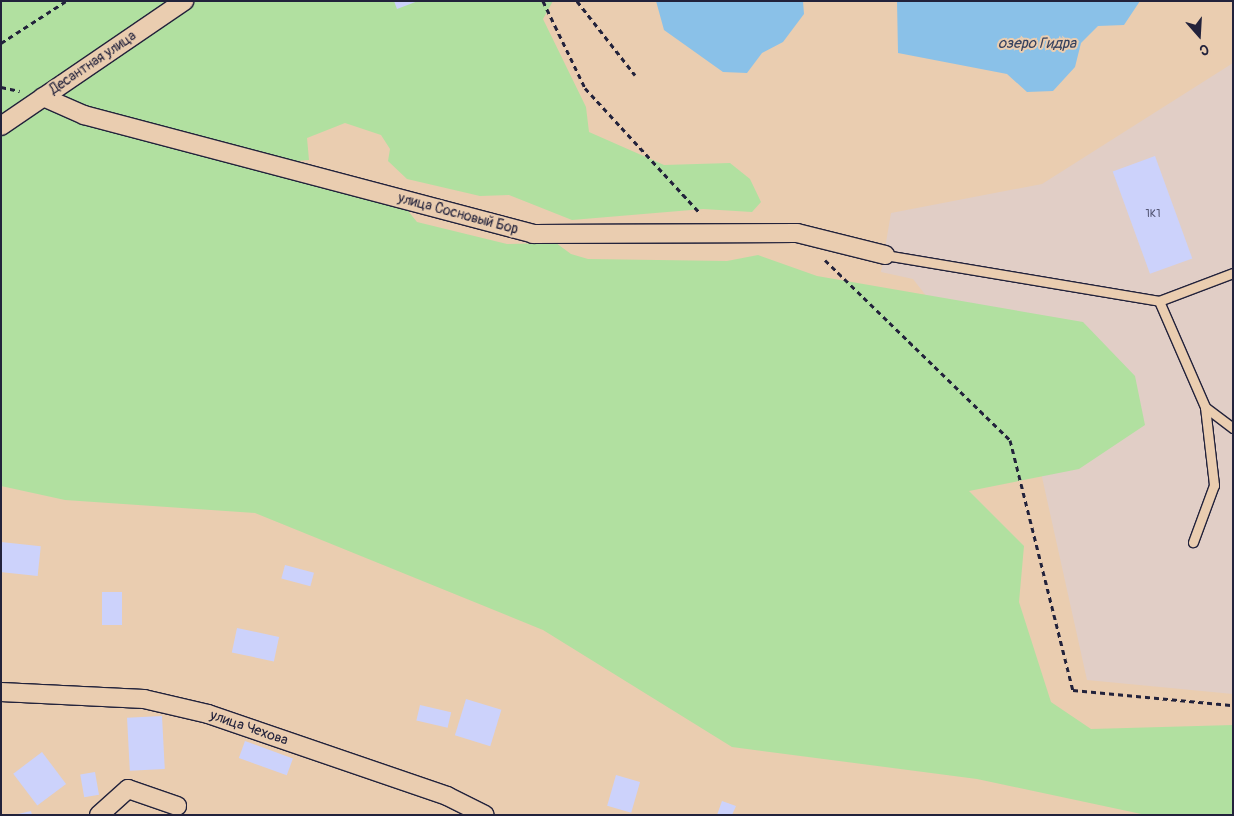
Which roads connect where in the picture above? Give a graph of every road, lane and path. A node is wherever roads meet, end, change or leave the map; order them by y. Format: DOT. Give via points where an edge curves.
graph roads {
  1 [pos="66,1"];
  2 [pos="184,1"];
  3 [pos="543,1"];
  4 [pos="577,1"];
  5 [pos="1,43"];
  6 [pos="636,76"];
  7 [pos="43,97"];
  8 [pos="1,126"];
  9 [pos="720,235"];
  10 [pos="818,254"];
  11 [pos="885,255"];
  12 [pos="1233,273"];
  13 [pos="1159,301"];
  14 [pos="1205,407"];
  15 [pos="1233,428"];
  16 [pos="1193,542"];
  17 [pos="1,692"];
  18 [pos="1233,705"];
  19 [pos="177,806"];
  20 [pos="98,815"];
  21 [pos="485,815"];
  1 -- 5 [label="path"];
  2 -- 7 [label="street, Десантная улица"];
  3 -- 9 [label="path" via="585,88"];
  4 -- 6 [label="path"];
  7 -- 8 [label="street, Десантная улица"];
  7 -- 9 [label="street, улица Сосновый Бор" via="84,115 533,234"];
  9 -- 11 [label="street, улица Сосновый Бор" via="797,233"];
  10 -- 18 [label="path" via="1010,440 1073,690"];
  11 -- 13 [label="lane"];
  12 -- 13 [label="lane"];
  13 -- 14 [label="lane"];
  14 -- 15 [label="lane"];
  14 -- 16 [label="lane" via="1214,485"];
  17 -- 21 [label="street, улица Чехова" via="144,698 208,714 447,796"];
  19 -- 20 [label="street" via="128,790"];
}
